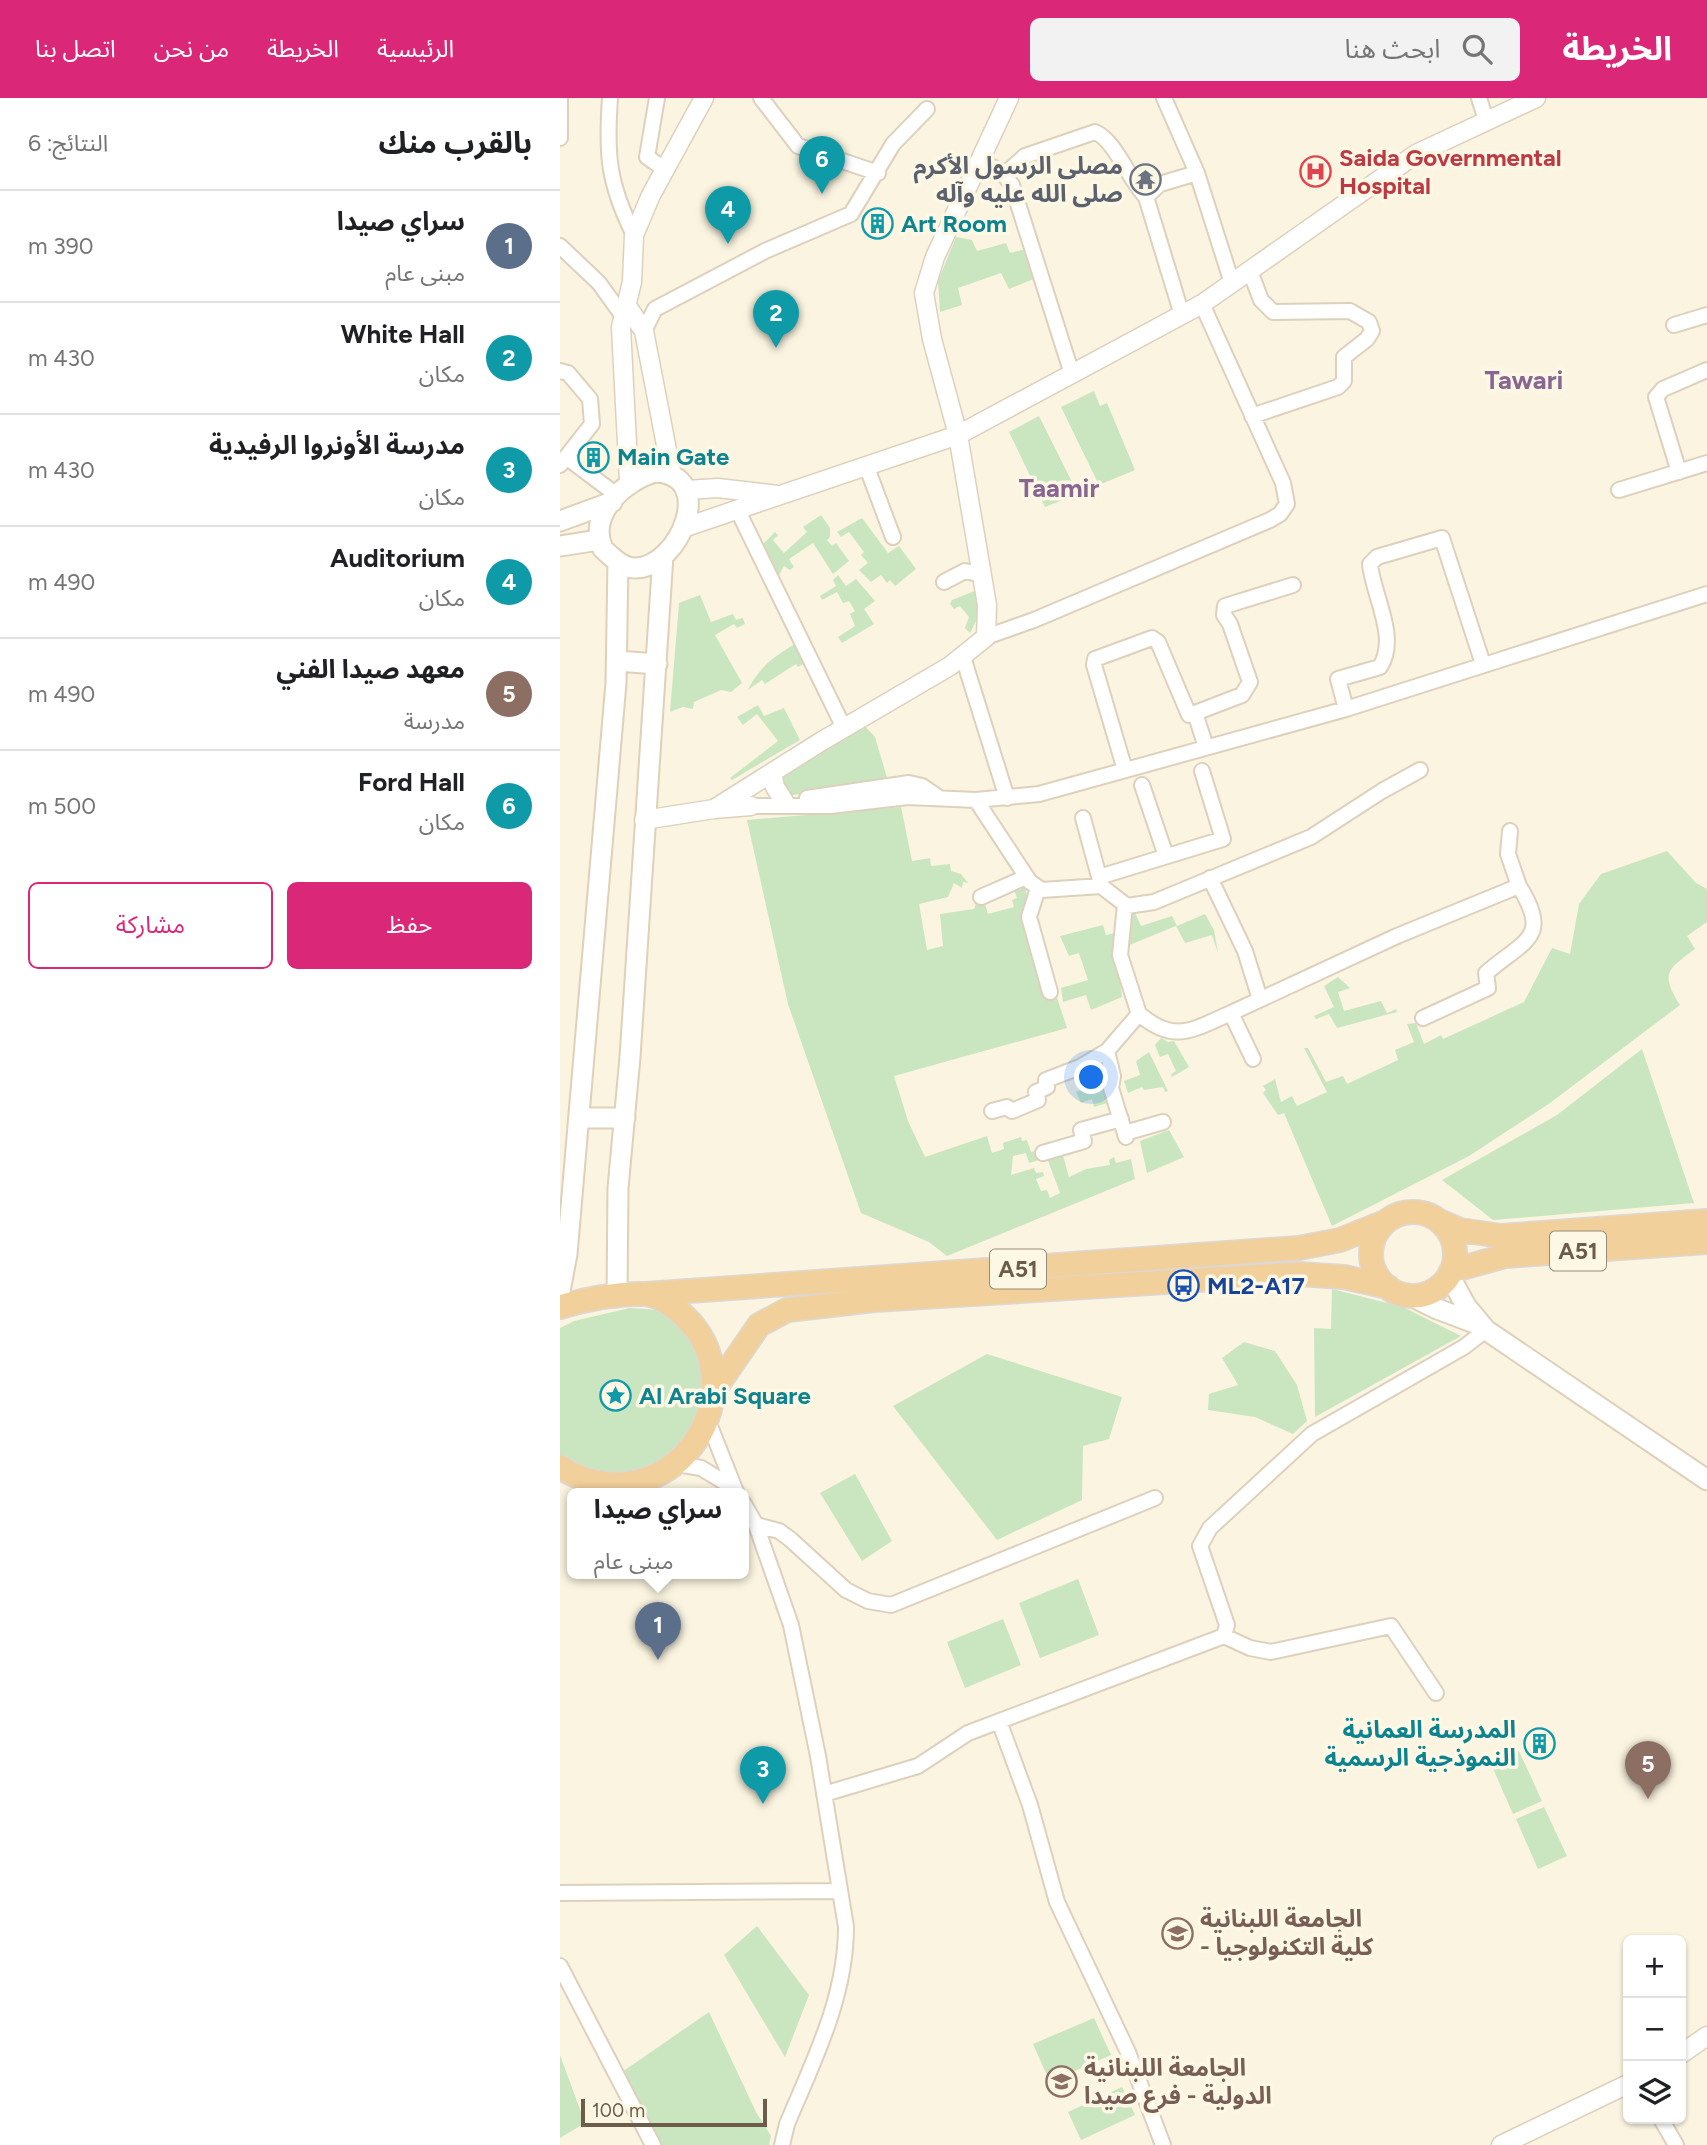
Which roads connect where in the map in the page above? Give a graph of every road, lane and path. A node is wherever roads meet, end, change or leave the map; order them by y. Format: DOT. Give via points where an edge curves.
graph roads {
  1 [pos="561,98"];
  2 [pos="610,98"];
  3 [pos="657,98"];
  4 [pos="705,98"];
  5 [pos="761,98"];
  6 [pos="1009,98"];
  7 [pos="1164,98"];
  8 [pos="1479,98"];
  9 [pos="1535,98"];
  10 [pos="927,109"];
  11 [pos="1486,120"];
  12 [pos="560,138"];
  13 [pos="979,161"];
  14 [pos="666,170"];
  15 [pos="878,173"];
  16 [pos="1197,173"];
  17 [pos="1006,174"];
  18 [pos="1146,197"];
  19 [pos="634,234"];
  20 [pos="560,246"];
  21 [pos="1250,271"];
  22 [pos="1232,283"];
  23 [pos="1202,304"];
  24 [pos="624,311"];
  25 [pos="1182,315"];
  26 [pos="1707,315"];
  27 [pos="1674,326"];
  28 [pos="644,331"];
  29 [pos="1707,370"];
  30 [pos="560,371"];
  31 [pos="1072,374"];
  32 [pos="1252,416"];
  33 [pos="958,435"];
  34 [pos="563,461"];
  35 [pos="1707,464"];
  36 [pos="866,465"];
  37 [pos="1679,472"];
  38 [pos="679,482"];
  39 [pos="1619,490"];
  40 [pos="620,493"];
  41 [pos="778,495"];
  42 [pos="738,511"];
  43 [pos="560,521"];
  44 [pos="683,528"];
  45 [pos="893,537"];
  46 [pos="599,540"];
  47 [pos="560,546"];
  48 [pos="663,556"];
  49 [pos="618,562"];
  50 [pos="983,575"];
  51 [pos="944,582"];
  52 [pos="1293,584"];
  53 [pos="1707,594"];
  54 [pos="986,637"];
  55 [pos="963,657"];
  56 [pos="617,661"];
  57 [pos="657,664"];
  58 [pos="1483,664"];
  59 [pos="1346,709"];
  60 [pos="1195,713"];
  61 [pos="844,728"];
  62 [pos="1206,747"];
  63 [pos="1125,770"];
  64 [pos="1202,771"];
  65 [pos="1420,771"];
  66 [pos="772,773"];
  67 [pos="1142,785"];
  68 [pos="938,796"];
  69 [pos="1007,798"];
  70 [pos="976,800"];
  71 [pos="784,801"];
  72 [pos="751,806"];
  73 [pos="714,809"];
  74 [pos="1083,818"];
  75 [pos="644,820"];
  76 [pos="1510,831"];
  77 [pos="1166,856"];
  78 [pos="1026,877"];
  79 [pos="1210,878"];
  80 [pos="1100,881"];
  81 [pos="1519,886"];
  82 [pos="1038,888"];
  83 [pos="981,897"];
  84 [pos="1125,905"];
  85 [pos="1050,992"];
  86 [pos="1260,999"];
  87 [pos="1231,1013"];
  88 [pos="1139,1014"];
  89 [pos="1423,1018"];
  90 [pos="1107,1051"];
  91 [pos="1253,1059"];
  92 [pos="992,1111"];
  93 [pos="580,1118"];
  94 [pos="625,1118"];
  95 [pos="1163,1122"];
  96 [pos="1124,1130"];
  97 [pos="1043,1153"];
  98 [pos="1439,1221"];
  99 [pos="1707,1221"];
  100 [pos="1385,1222"];
  101 [pos="1707,1242"];
  102 [pos="564,1254"];
  103 [pos="1450,1273"];
  104 [pos="1388,1287"];
  105 [pos="560,1291"];
  106 [pos="646,1294"];
  107 [pos="1412,1296"];
  108 [pos="617,1297"];
  109 [pos="560,1307"];
  110 [pos="1483,1328"];
  111 [pos="715,1389"];
  112 [pos="708,1421"];
  113 [pos="677,1464"];
  114 [pos="560,1467"];
  115 [pos="1707,1480"];
  116 [pos="731,1488"];
  117 [pos="735,1488"];
  118 [pos="1155,1499"];
  119 [pos="749,1513"];
  120 [pos="756,1525"];
  121 [pos="1224,1636"];
  122 [pos="1436,1693"];
  123 [pos="999,1721"];
  124 [pos="824,1794"];
  125 [pos="840,1891"];
  126 [pos="560,1893"];
  127 [pos="560,1966"];
  128 [pos="1707,2036"];
  129 [pos="1686,2051"];
  130 [pos="1623,2086"];
  131 [pos="1664,2124"];
  132 [pos="653,2145"];
  133 [pos="782,2145"];
  134 [pos="1163,2145"];
  135 [pos="1501,2145"];
  136 [pos="1676,2145"];
  1 -- 12 [label="street"];
  2 -- 19 [label="street" via="609,166"];
  3 -- 14 [label="street" via="647,157"];
  4 -- 14 [label="street"];
  5 -- 15 [label="street" via="798,146"];
  6 -- 13 [label="street"];
  7 -- 16 [label="street"];
  8 -- 11 [label="street"];
  9 -- 11 [label="street"];
  10 -- 15 [label="street" via="893,144"];
  11 -- 21 [label="street" via="1416,154"];
  13 -- 17 [label="street"];
  13 -- 33 [label="street" via="928,274 924,293"];
  14 -- 19 [label="street"];
  15 -- 28 [label="street" via="851,214 765,251 655,309"];
  16 -- 18 [label="street" via="1160,184"];
  16 -- 22 [label="street"];
  17 -- 18 [label="street" via="1025,156 1095,132 1106,139"];
  17 -- 31 [label="street" via="1020,205"];
  18 -- 25 [label="street"];
  19 -- 24 [label="street"];
  20 -- 24 [label="street"];
  21 -- 22 [label="street"];
  21 -- 32 [label="street" via="1261,300 1273,312 1350,311 1369,322 1371,331 1344,357 1343,381 1338,387"];
  22 -- 23 [label="street"];
  23 -- 25 [label="street"];
  23 -- 32 [label="street"];
  24 -- 28 [label="street"];
  24 -- 40 [label="street"];
  25 -- 31 [label="street"];
  26 -- 27 [label="street"];
  28 -- 38 [label="street"];
  29 -- 37 [label="street" via="1663,389 1656,397"];
  30 -- 34 [label="street" via="568,373 590,399 592,424"];
  31 -- 33 [label="street"];
  32 -- 54 [label="street" via="1287,494 1280,514"];
  33 -- 36 [label="street"];
  33 -- 50 [label="street"];
  34 -- 40 [label="street"];
  35 -- 37 [label="street"];
  36 -- 41 [label="street"];
  36 -- 45 [label="street"];
  37 -- 39 [label="street"];
  38 -- 40 [label="main road" via="655,472"];
  38 -- 41 [label="street"];
  38 -- 44 [label="main road" via="690,507"];
  40 -- 43 [label="main road"];
  40 -- 46 [label="main road" via="598,523"];
  41 -- 42 [label="street"];
  42 -- 44 [label="street"];
  42 -- 61 [label="street"];
  44 -- 48 [label="main road"];
  46 -- 47 [label="main road"];
  46 -- 49 [label="main road"];
  48 -- 49 [label="main road" via="634,569"];
  48 -- 57 [label="main road"];
  49 -- 56 [label="main road"];
  50 -- 51 [label="street" via="965,571"];
  50 -- 54 [label="street"];
  52 -- 60 [label="street" via="1225,606 1224,615 1250,682 1248,690"];
  53 -- 58 [label="street"];
  54 -- 55 [label="street"];
  55 -- 61 [label="street"];
  55 -- 69 [label="street"];
  56 -- 57 [label="main road"];
  56 -- 93 [label="main road"];
  57 -- 75 [label="main road"];
  58 -- 59 [label="street"];
  58 -- 59 [label="street" via="1442,538 1377,557 1370,564 1388,640 1386,657 1380,667 1338,678"];
  59 -- 62 [label="street"];
  60 -- 62 [label="street"];
  60 -- 63 [label="street" via="1189,715 1158,642 1152,638 1095,659"];
  61 -- 66 [label="street"];
  62 -- 63 [label="street"];
  63 -- 69 [label="street"];
  64 -- 77 [label="street" via="1223,839"];
  65 -- 79 [label="street" via="1311,837"];
  66 -- 71 [label="street"];
  66 -- 73 [label="street"];
  67 -- 77 [label="street"];
  68 -- 70 [label="street"];
  68 -- 71 [label="street" via="909,783"];
  68 -- 72 [label="street" via="830,806"];
  69 -- 70 [label="street"];
  70 -- 78 [label="street"];
  71 -- 72 [label="street"];
  72 -- 73 [label="street"];
  73 -- 75 [label="street"];
  74 -- 80 [label="street"];
  75 -- 94 [label="main road"];
  76 -- 81 [label="street" via="1508,854"];
  77 -- 80 [label="street"];
  78 -- 82 [label="street"];
  78 -- 83 [label="street"];
  79 -- 84 [label="street" via="1154,902"];
  79 -- 86 [label="street" via="1245,951"];
  80 -- 82 [label="street" via="1059,890"];
  80 -- 84 [label="street"];
  81 -- 86 [label="street"];
  81 -- 89 [label="street" via="1534,909 1533,933 1486,973 1488,988"];
  82 -- 85 [label="street" via="1029,917"];
  84 -- 88 [label="street" via="1120,956"];
  86 -- 87 [label="street"];
  87 -- 88 [label="street" via="1189,1031 1159,1031"];
  87 -- 91 [label="street"];
  88 -- 90 [label="street"];
  90 -- 92 [label="street" via="1046,1080 1048,1087 1036,1092 1038,1100 1012,1111 1007,1107"];
  90 -- 96 [label="street" via="1111,1088"];
  93 -- 94 [label="main road"];
  93 -- 102 [label="main road"];
  94 -- 108 [label="main road" via="618,1188"];
  95 -- 96 [label="street"];
  96 -- 97 [label="street" via="1081,1130 1084,1141"];
  98 -- 99 [label="highway, A51" via="1477,1234 1500,1236"];
  98 -- 100 [label="highway, A51" via="1412,1212"];
  98 -- 103 [label="highway" via="1454,1246"];
  100 -- 104 [label="highway" via="1377,1231 1371,1255 1379,1279"];
  100 -- 106 [label="highway, A51" via="1340,1240 1299,1248"];
  101 -- 103 [label="highway, A51" via="1505,1256"];
  102 -- 105 [label="main road"];
  103 -- 107 [label="highway, A51" via="1436,1289"];
  103 -- 110 [label="main road"];
  104 -- 107 [label="highway, A51"];
  104 -- 111 [label="highway, A51" via="1298,1274 787,1310 759,1325"];
  106 -- 108 [label="highway, A51"];
  106 -- 111 [label="highway, A51" via="669,1303 690,1321 704,1346"];
  107 -- 110 [label="main road"];
  108 -- 109 [label="highway, A51"];
  110 -- 115 [label="main road"];
  110 -- 121 [label="street" via="1464,1348 1312,1434 1210,1528 1200,1546 1227,1625"];
  111 -- 112 [label="highway, A51"];
  112 -- 113 [label="highway, A51" via="690,1452"];
  112 -- 117 [label="street"];
  113 -- 114 [label="highway, A51" via="652,1478 624,1485 595,1483"];
  113 -- 116 [label="street" via="701,1468"];
  118 -- 120 [label="street" via="891,1605 857,1596 779,1531"];
  119 -- 120 [label="street"];
  120 -- 124 [label="street" via="791,1625"];
  121 -- 122 [label="street" via="1271,1652 1391,1626"];
  121 -- 123 [label="street"];
  123 -- 124 [label="street" via="960,1738 918,1766"];
  123 -- 134 [label="street" via="1030,1805 1057,1902 1128,2052"];
  124 -- 125 [label="street"];
  125 -- 126 [label="street"];
  125 -- 133 [label="street" via="846,1927 842,1976 828,2026"];
  127 -- 132 [label="street"];
  128 -- 129 [label="street"];
  130 -- 135 [label="street"];
  131 -- 136 [label="street"];
}
